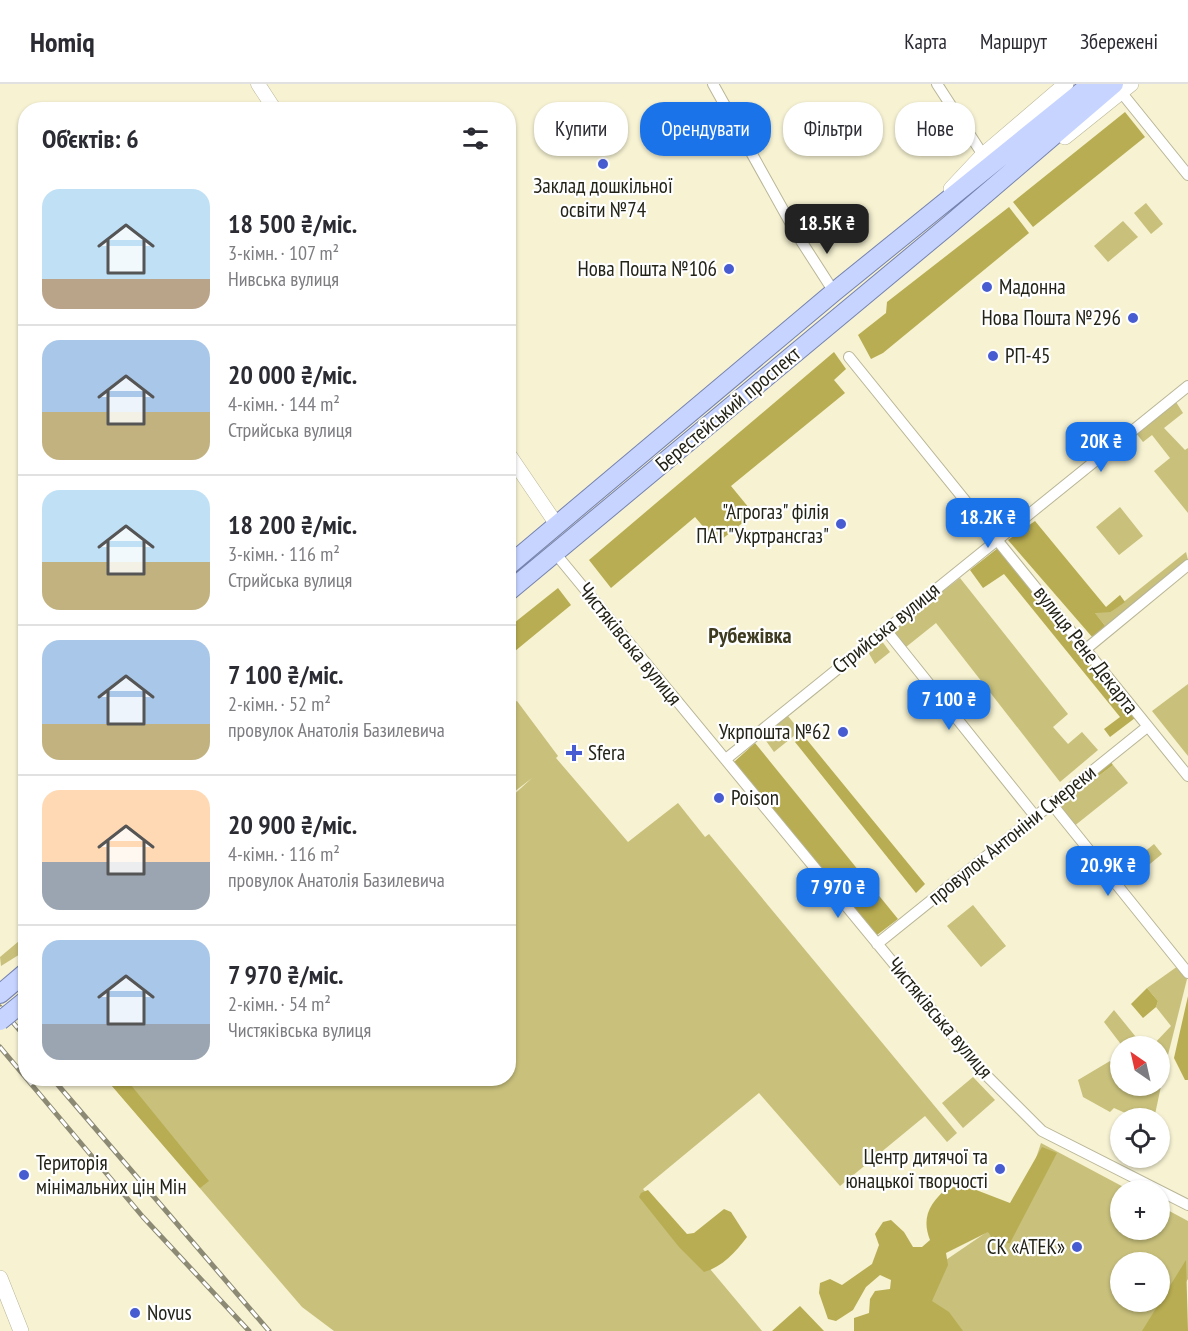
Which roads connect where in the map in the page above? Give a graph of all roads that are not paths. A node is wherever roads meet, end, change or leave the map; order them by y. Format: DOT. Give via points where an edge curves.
graph roads {
  1 [pos="258,84"];
  2 [pos="713,84"];
  3 [pos="937,84"];
  4 [pos="1066,84"];
  5 [pos="1091,84"];
  6 [pos="1122,87"];
  7 [pos="270,102"];
  8 [pos="997,162"];
  9 [pos="1188,175"];
  10 [pos="948,226"];
  11 [pos="834,292"];
  12 [pos="849,357"];
  13 [pos="1188,386"];
  14 [pos="516,465"];
  15 [pos="557,525"];
  16 [pos="997,538"];
  17 [pos="555,553"];
  18 [pos="516,559"];
  19 [pos="1188,565"];
  20 [pos="516,585"];
  21 [pos="885,629"];
  22 [pos="1086,649"];
  23 [pos="1147,727"];
  24 [pos="726,759"];
  25 [pos="1188,776"];
  26 [pos="1051,804"];
  27 [pos="1035,816"];
  28 [pos="877,944"];
  29 [pos="1188,973"];
  30 [pos="18,978"];
  31 [pos="0,994"];
  32 [pos="18,1006"];
  33 [pos="0,1021"];
  34 [pos="1188,1205"];
  35 [pos="0,1278"];
  36 [pos="21,1331"];
  1 -- 7 [label="street"];
  2 -- 11 [label="street" via="796,233"];
  3 -- 8 [label="street"];
  4 -- 8 [label="main road, Берестейський проспект"];
  5 -- 8 [label="main road, Берестейський проспект"];
  6 -- 8 [label="main road, Берестейський проспект"];
  6 -- 9 [label="street"];
  6 -- 10 [label="main road, Берестейський проспект" via="1000,189"];
  8 -- 10 [label="main road, Берестейський проспект"];
  8 -- 11 [label="main road, Берестейський проспект"];
  10 -- 17 [label="main road, Берестейський проспект"];
  11 -- 15 [label="main road, Берестейський проспект"];
  12 -- 16 [label="street, вулиця Рене Декарта"];
  13 -- 16 [label="street, Стрийська вулиця"];
  14 -- 15 [label="street"];
  15 -- 18 [label="main road, Берестейський проспект"];
  16 -- 21 [label="street, Стрийська вулиця"];
  16 -- 22 [label="street, вулиця Рене Декарта"];
  17 -- 20 [label="main road, Берестейський проспект"];
  17 -- 24 [label="street, Чистяківська вулиця"];
  19 -- 22 [label="street"];
  21 -- 24 [label="street, Стрийська вулиця"];
  21 -- 27 [label="street"];
  22 -- 23 [label="street, вулиця Рене Декарта"];
  23 -- 25 [label="street, вулиця Рене Декарта"];
  23 -- 26 [label="street, провулок Антоніни Смереки"];
  24 -- 28 [label="street, Чистяківська вулиця"];
  26 -- 27 [label="street, провулок Антоніни Смереки"];
  26 -- 29 [label="street"];
  27 -- 28 [label="street, провулок Антоніни Смереки"];
  28 -- 34 [label="street, Чистяківська вулиця" via="984,1072 1042,1131"];
  30 -- 31 [label="main road"];
  32 -- 33 [label="main road, bridge"];
  35 -- 36 [label="main road"];
}
